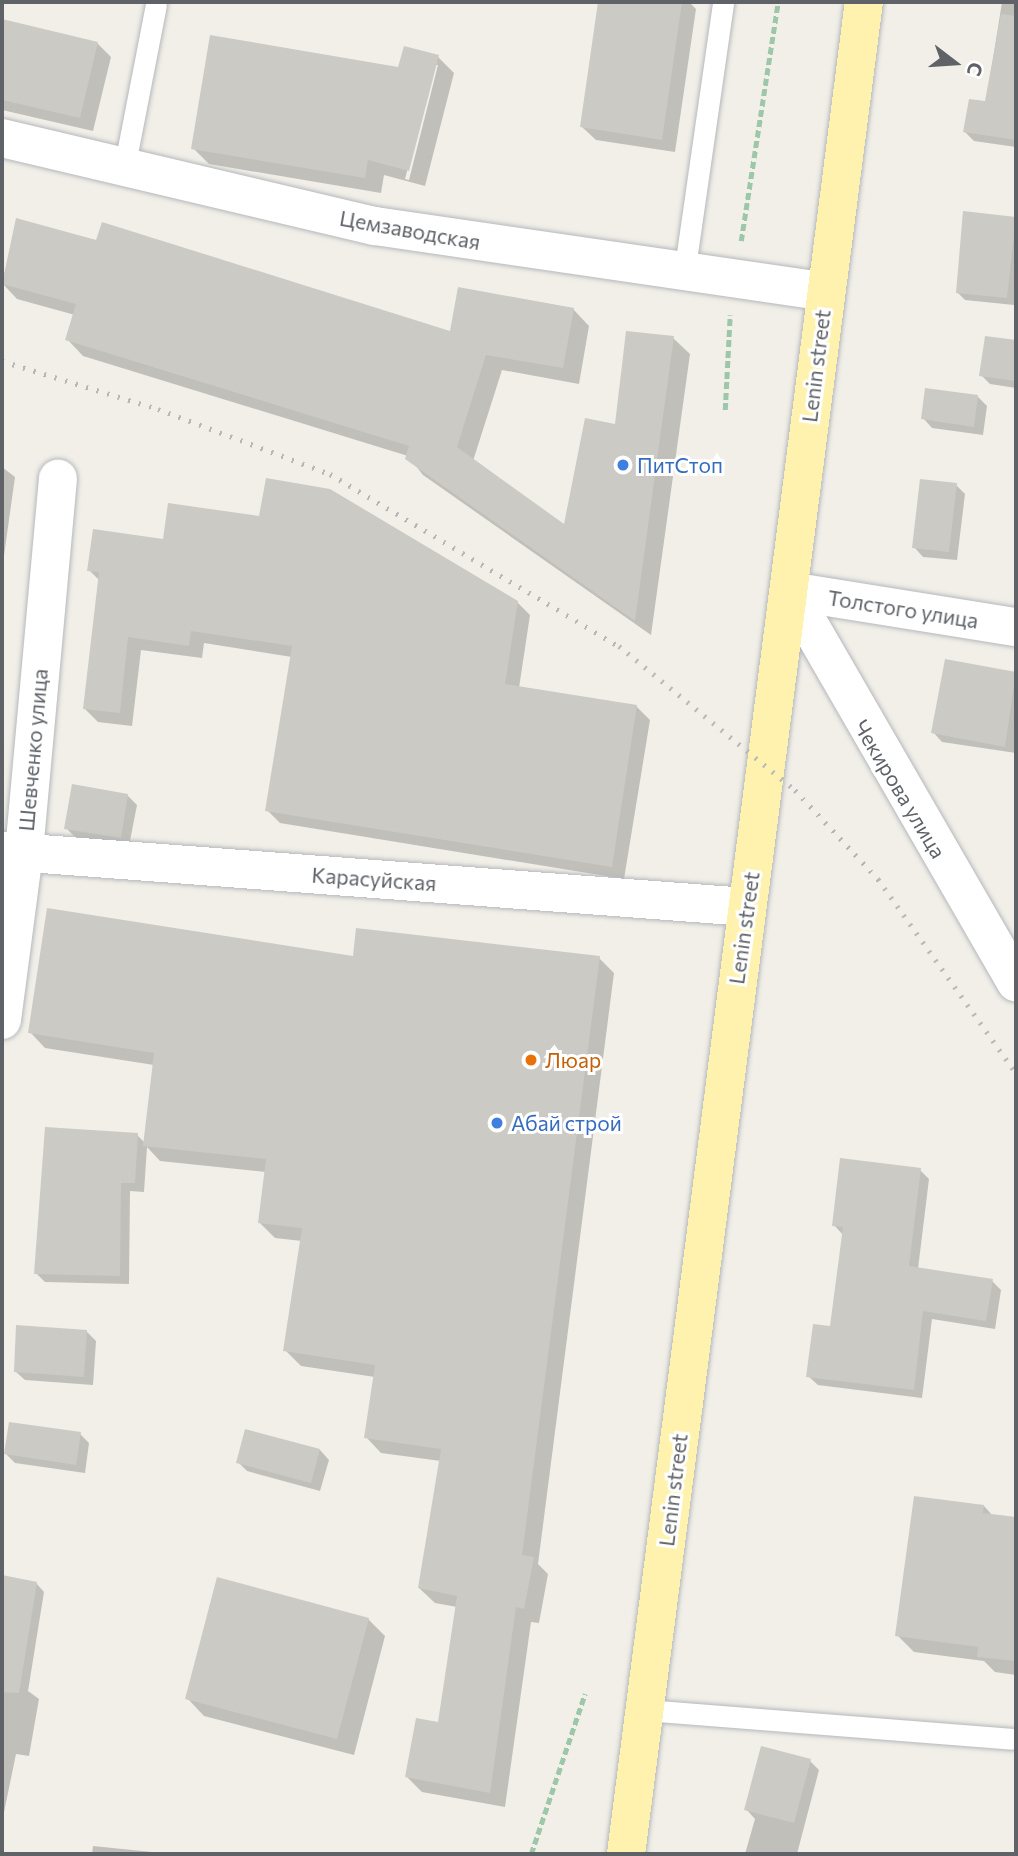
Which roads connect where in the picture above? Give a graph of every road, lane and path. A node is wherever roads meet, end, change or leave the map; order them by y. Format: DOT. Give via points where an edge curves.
graph roads {
  1 [pos="723,2"];
  2 [pos="778,2"];
  3 [pos="864,2"];
  4 [pos="156,5"];
  5 [pos="2,138"];
  6 [pos="124,169"];
  7 [pos="684,274"];
  8 [pos="735,281"];
  9 [pos="825,292"];
  10 [pos="724,410"];
  11 [pos="58,479"];
  12 [pos="790,591"];
  13 [pos="1016,627"];
  14 [pos="13,851"];
  15 [pos="746,907"];
  16 [pos="1016,983"];
  17 [pos="2,1020"];
  18 [pos="584,1695"];
  19 [pos="646,1710"];
  20 [pos="1012,1739"];
  21 [pos="531,1854"];
  22 [pos="626,1854"];
  1 -- 7 [label="lane"];
  2 -- 8 [label="path"];
  3 -- 9 [label="main road, Lenin street"];
  4 -- 6 [label="lane"];
  5 -- 6 [label="street, Цемзаводская"];
  6 -- 7 [label="street, Цемзаводская" via="375,226"];
  7 -- 8 [label="street, Цемзаводская"];
  8 -- 9 [label="street, Цемзаводская"];
  8 -- 10 [label="path" via="723,357 729,369"];
  9 -- 12 [label="main road, Lenin street"];
  11 -- 14 [label="street, Шевченко улица"];
  12 -- 13 [label="street, Толстого улица"];
  12 -- 15 [label="main road, Lenin street"];
  12 -- 16 [label="street, Чекирова улица"];
  14 -- 15 [label="street, Карасуйская"];
  14 -- 17 [label="street, Шевченко улица"];
  15 -- 19 [label="main road, Lenin street"];
  18 -- 21 [label="path"];
  19 -- 20 [label="lane"];
  19 -- 22 [label="main road, Lenin street"];
}
